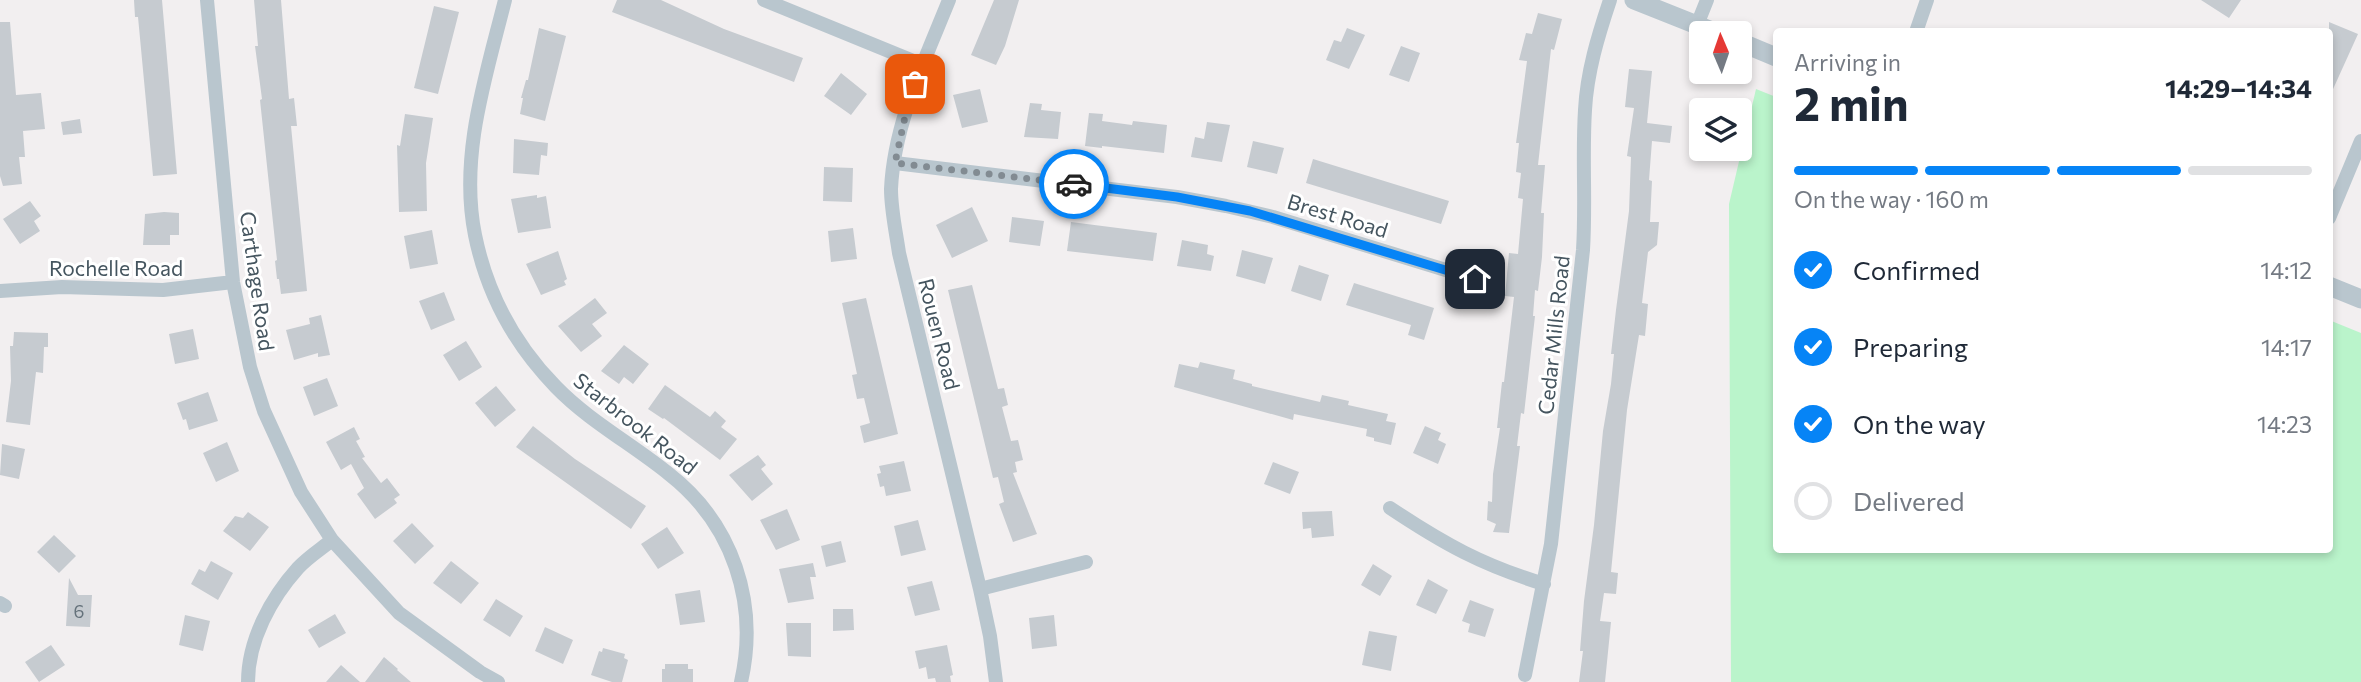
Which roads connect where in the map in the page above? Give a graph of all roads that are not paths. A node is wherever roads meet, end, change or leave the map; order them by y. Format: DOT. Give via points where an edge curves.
graph roads {
  1 [pos="207,0"];
  2 [pos="505,0"];
  3 [pos="764,0"];
  4 [pos="949,0"];
  5 [pos="1610,0"];
  6 [pos="1634,0"];
  7 [pos="1707,0"];
  8 [pos="1927,0"];
  9 [pos="1699,21"];
  10 [pos="1689,22"];
  11 [pos="1917,28"];
  12 [pos="1752,47"];
  13 [pos="1773,56"];
  14 [pos="923,65"];
  15 [pos="2361,141"];
  16 [pos="895,163"];
  17 [pos="2333,208"];
  18 [pos="1475,279"];
  19 [pos="233,282"];
  20 [pos="2333,288"];
  21 [pos="0,291"];
  22 [pos="2361,299"];
  23 [pos="1390,508"];
  24 [pos="332,540"];
  25 [pos="1086,562"];
  26 [pos="1544,584"];
  27 [pos="980,589"];
  28 [pos="1525,675"];
  29 [pos="248,682"];
  30 [pos="498,682"];
  31 [pos="741,682"];
  32 [pos="996,682"];
  1 -- 19 [label="street, Carthage Road"];
  2 -- 31 [label="street, Starbrook Road" via="471,159 474,232 481,264 493,297 528,358 592,419 692,493 719,528 732,553 746,611"];
  3 -- 14 [label="street"];
  4 -- 14 [label="street, Rouen Road"];
  5 -- 26 [label="street, Cedar Mills Road" via="1596,41 1585,107 1583,250"];
  6 -- 10 [label="street"];
  7 -- 9 [label="street"];
  8 -- 11 [label="street"];
  12 -- 13 [label="street"];
  14 -- 16 [label="street, Rouen Road" via="908,103"];
  15 -- 17 [label="street"];
  16 -- 18 [label="street, Brest Road" via="1226,206"];
  16 -- 27 [label="street, Rouen Road" via="891,190 899,253"];
  19 -- 21 [label="street, Rochelle Road" via="163,290 62,287"];
  19 -- 24 [label="street, Carthage Road" via="264,411 301,492"];
  20 -- 22 [label="street"];
  23 -- 26 [label="street" via="1474,559"];
  24 -- 29 [label="street" via="299,566 265,615"];
  24 -- 30 [label="street, Carthage Road" via="398,612"];
  25 -- 27 [label="street"];
  26 -- 28 [label="street, Cedar Mills Road"];
  27 -- 32 [label="street, Rouen Road"];
}
